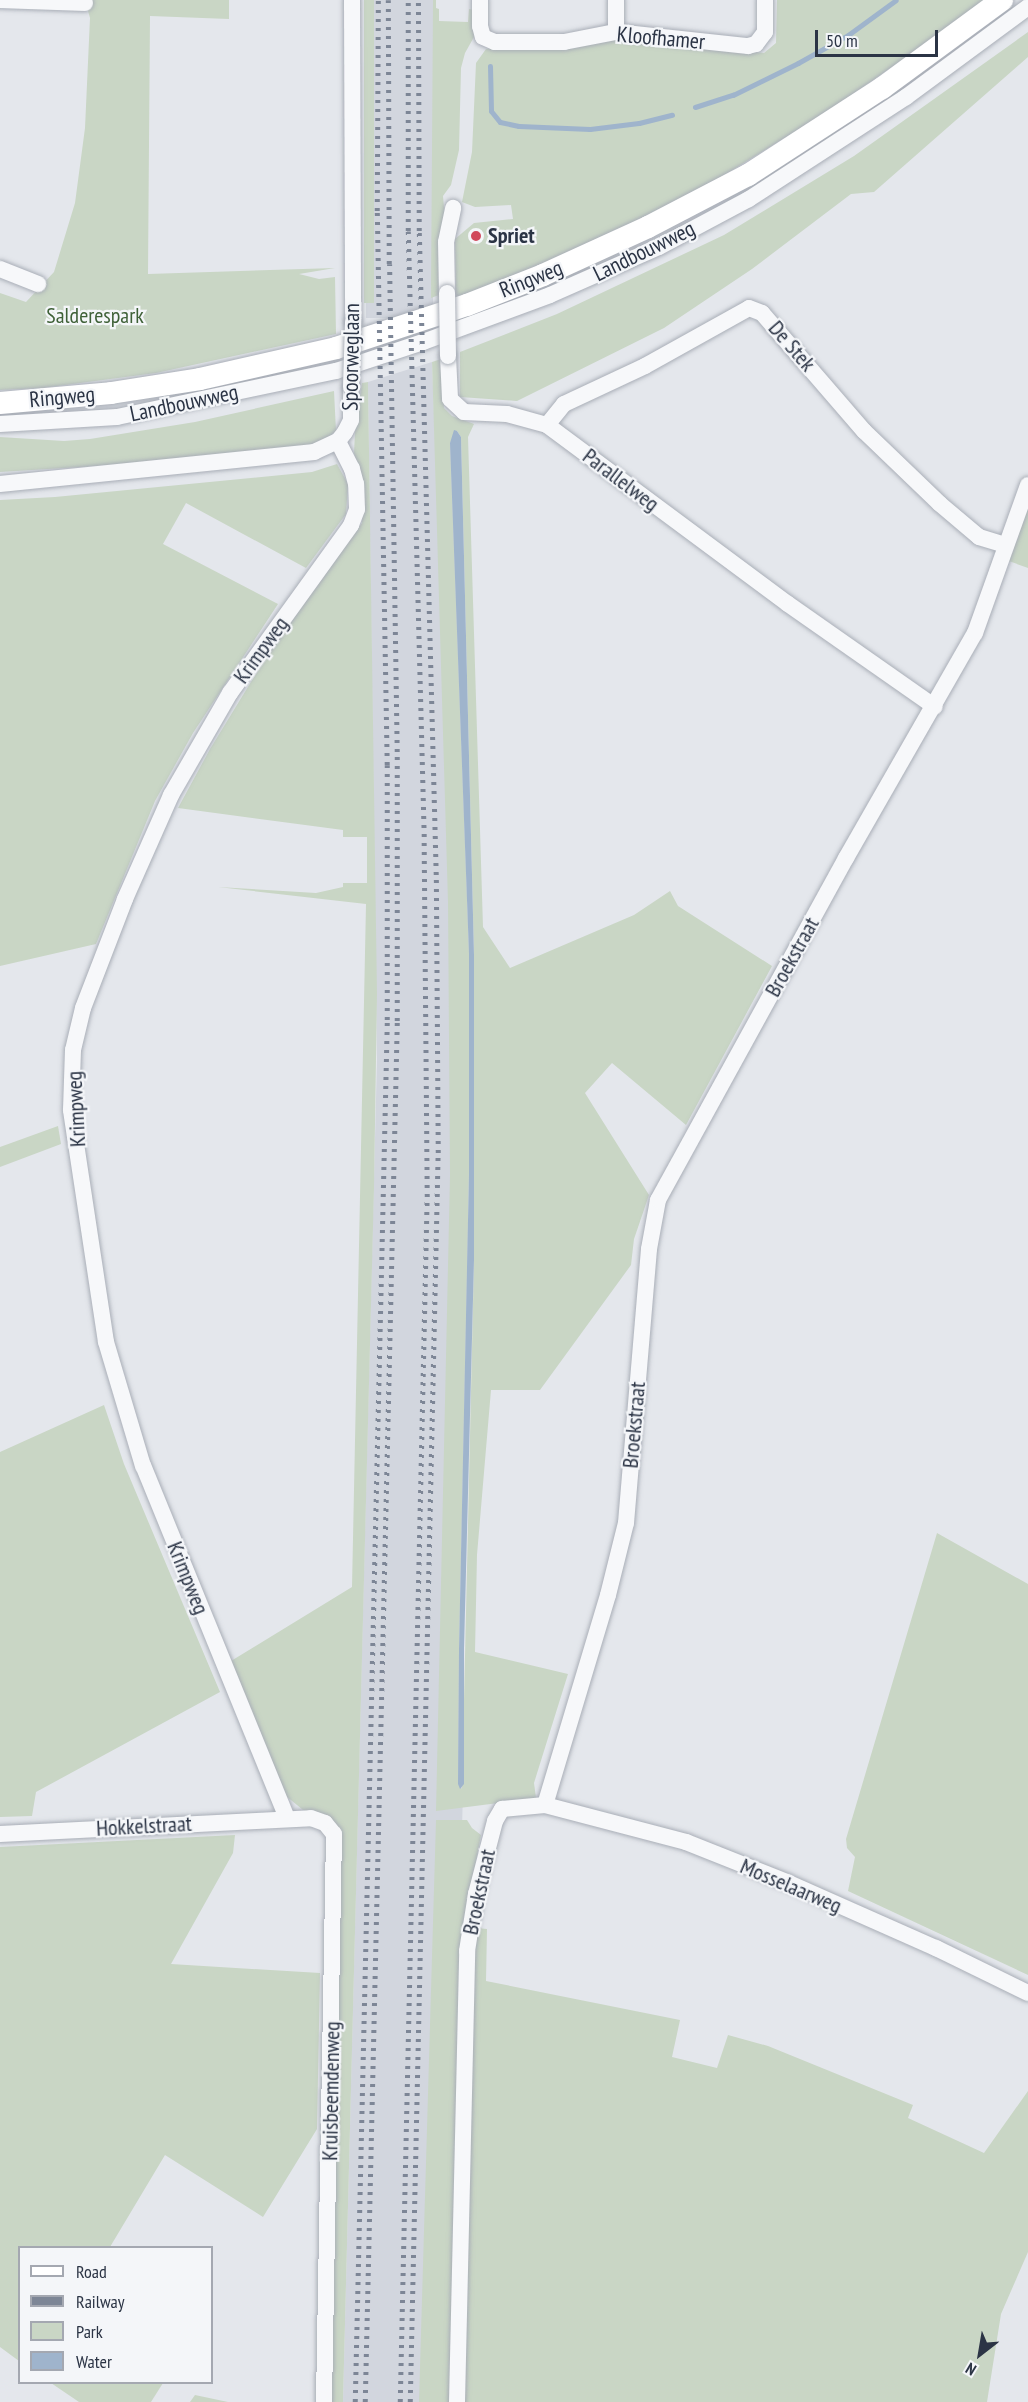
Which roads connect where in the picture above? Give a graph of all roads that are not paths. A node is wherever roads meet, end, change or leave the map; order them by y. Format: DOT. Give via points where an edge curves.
graph roads {
  1 [pos="0,0"];
  2 [pos="352,0"];
  3 [pos="480,0"];
  4 [pos="616,0"];
  5 [pos="765,0"];
  6 [pos="1002,0"];
  7 [pos="85,3"];
  8 [pos="1028,7"];
  9 [pos="616,32"];
  10 [pos="453,208"];
  11 [pos="0,269"];
  12 [pos="38,284"];
  13 [pos="0,403"];
  14 [pos="0,424"];
  15 [pos="547,425"];
  16 [pos="338,441"];
  17 [pos="0,484"];
  18 [pos="1028,485"];
  19 [pos="1005,545"];
  20 [pos="935,707"];
  21 [pos="545,1805"];
  22 [pos="287,1818"];
  23 [pos="0,1834"];
  24 [pos="1028,1993"];
  25 [pos="324,2402"];
  26 [pos="457,2402"];
  1 -- 7 [label="street"];
  2 -- 16 [label="street, Spoorweglaan, bridge" via="351,420"];
  3 -- 9 [label="street, Kloofhamer" via="483,37 495,42 564,42"];
  4 -- 9 [label="street"];
  5 -- 9 [label="street, Kloofhamer" via="765,32 756,44 748,46"];
  6 -- 13 [label="main road, Ringweg" via="882,88 748,175 543,275 467,305 336,348 200,379 111,393"];
  8 -- 14 [label="street, Landbouwweg" via="906,97 749,199 659,247 550,295 336,371 117,417"];
  10 -- 15 [label="street, Parallelweg, bridge" via="446,242 450,399 464,412 507,414"];
  11 -- 12 [label="street"];
  15 -- 19 [label="street, De Stek" via="564,404 645,366 749,308 762,313 864,431 940,504 979,537"];
  15 -- 20 [label="street, Parallelweg" via="788,604"];
  16 -- 17 [label="street, Spoorweglaan" via="314,452"];
  16 -- 22 [label="street, Krimpweg" via="356,484 357,509 351,525 230,693 171,795 99,964 73,1050 71,1110 106,1342 143,1466"];
  18 -- 19 [label="street, Broekstraat"];
  19 -- 20 [label="street, Broekstraat" via="975,633"];
  20 -- 21 [label="street, Broekstraat" via="846,858 658,1200 649,1249 626,1523"];
  21 -- 24 [label="street, Mosselaarweg" via="686,1842 831,1902"];
  21 -- 26 [label="street, Broekstraat" via="502,1809 495,1821 469,1931"];
  22 -- 23 [label="street, Hokkelstraat"];
  22 -- 25 [label="street, Kruisbeemdenweg" via="311,1818 325,1823 334,1834 336,1845"];
}
